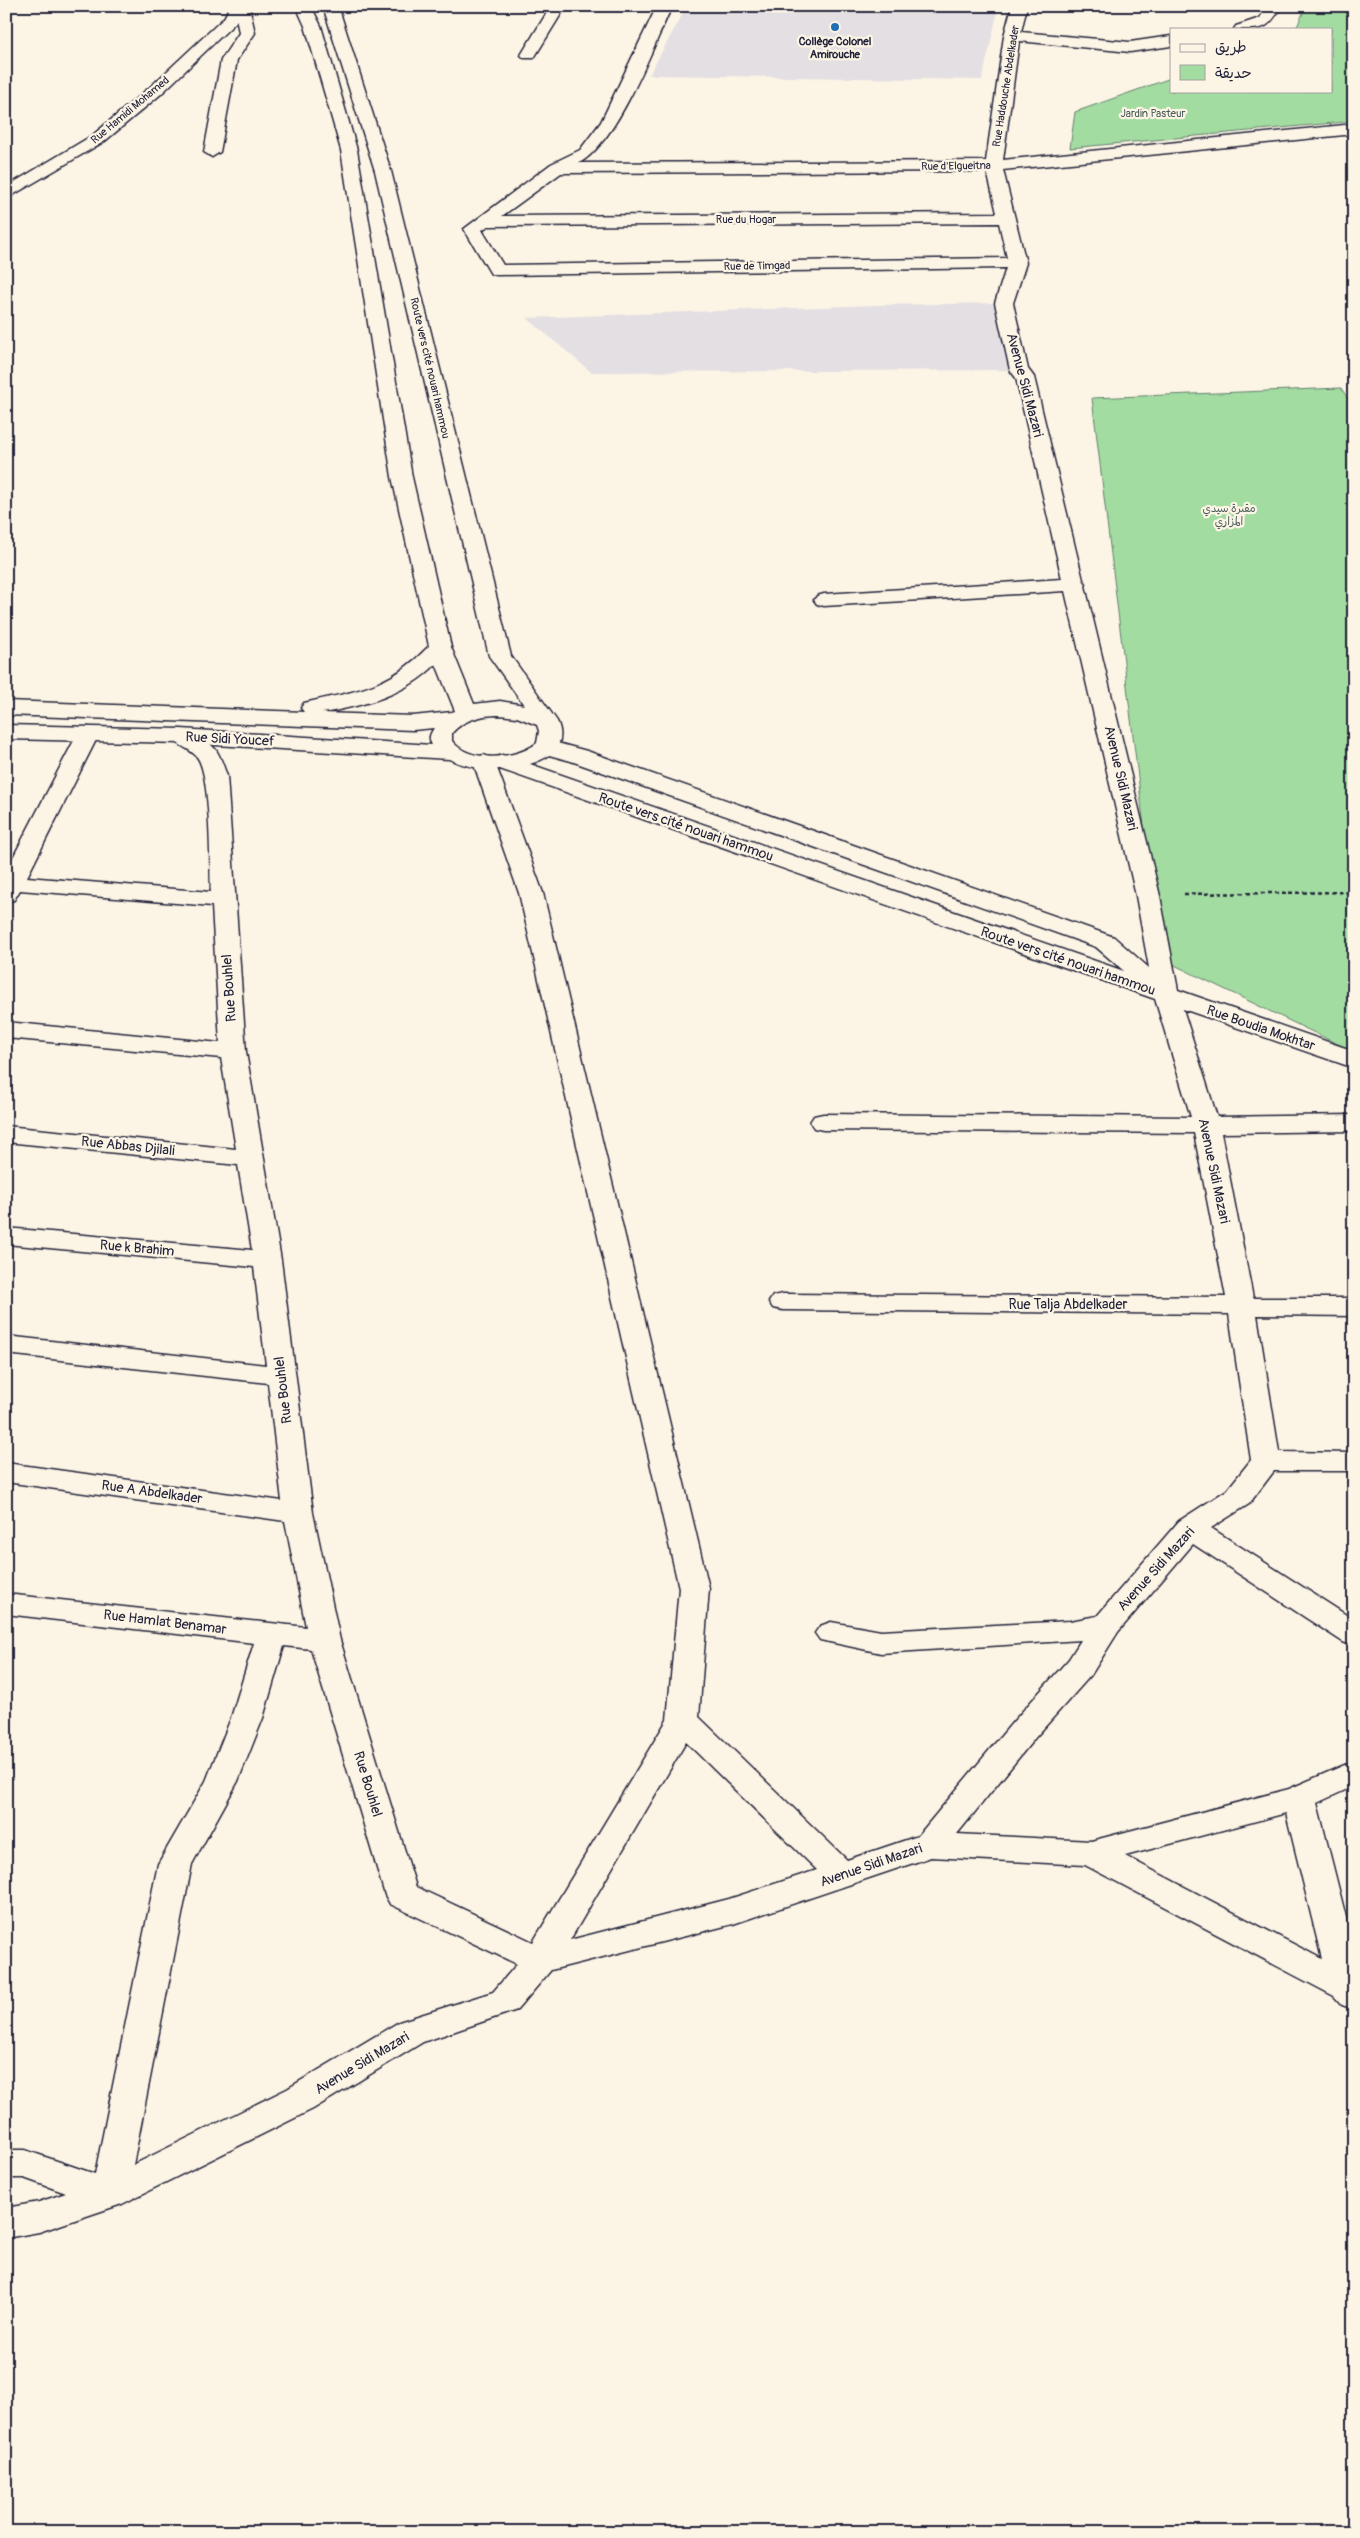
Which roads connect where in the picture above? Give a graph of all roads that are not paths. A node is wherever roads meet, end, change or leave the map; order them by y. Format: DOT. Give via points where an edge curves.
graph roads {
  1 [pos="239,6"];
  2 [pos="303,6"];
  3 [pos="330,6"];
  4 [pos="559,6"];
  5 [pos="664,6"];
  6 [pos="1020,6"];
  7 [pos="1275,6"];
  8 [pos="1244,28"];
  9 [pos="1012,36"];
  10 [pos="1170,41"];
  11 [pos="529,55"];
  12 [pos="1354,129"];
  13 [pos="212,152"];
  14 [pos="994,166"];
  15 [pos="557,168"];
  16 [pos="6,194"];
  17 [pos="1008,218"];
  18 [pos="484,221"];
  19 [pos="1017,263"];
  20 [pos="1076,584"];
  21 [pos="824,600"];
  22 [pos="440,647"];
  23 [pos="6,708"];
  24 [pos="239,716"];
  25 [pos="460,716"];
  26 [pos="546,722"];
  27 [pos="6,732"];
  28 [pos="88,734"];
  29 [pos="181,736"];
  30 [pos="546,747"];
  31 [pos="453,753"];
  32 [pos="493,762"];
  33 [pos="8,887"];
  34 [pos="223,900"];
  35 [pos="1168,996"];
  36 [pos="6,1030"];
  37 [pos="233,1052"];
  38 [pos="1354,1060"];
  39 [pos="823,1122"];
  40 [pos="1354,1123"];
  41 [pos="1206,1125"];
  42 [pos="6,1134"];
  43 [pos="251,1158"];
  44 [pos="6,1236"];
  45 [pos="267,1260"];
  46 [pos="783,1302"];
  47 [pos="1241,1305"];
  48 [pos="1354,1307"];
  49 [pos="6,1345"];
  50 [pos="282,1376"];
  51 [pos="1266,1461"];
  52 [pos="1354,1462"];
  53 [pos="6,1472"];
  54 [pos="298,1513"];
  55 [pos="1190,1528"];
  56 [pos="6,1604"];
  57 [pos="1107,1625"];
  58 [pos="831,1633"];
  59 [pos="272,1634"];
  60 [pos="1354,1635"];
  61 [pos="324,1640"];
  62 [pos="683,1720"];
  63 [pos="1354,1772"];
  64 [pos="1300,1798"];
  65 [pos="930,1845"];
  66 [pos="1091,1853"];
  67 [pos="842,1875"];
  68 [pos="540,1960"];
  69 [pos="1350,1992"];
  70 [pos="6,2164"];
  71 [pos="109,2194"];
  72 [pos="22,2220"];
  1 -- 13 [label="street" via="247,33 229,60"];
  1 -- 16 [label="street, Rue Hamidi Mohamed" via="230,20 155,91 99,138"];
  2 -- 22 [label="street" via="313,26 349,150 402,477"];
  3 -- 26 [label="street, Route vers cité nouari hammou" via="384,171 500,656"];
  4 -- 11 [label="street"];
  5 -- 15 [label="street" via="609,122 586,153"];
  6 -- 9 [label="street, Rue Haddouche Abdelkader"];
  7 -- 8 [label="street" via="1265,21"];
  9 -- 10 [label="street" via="1130,47"];
  9 -- 14 [label="street, Rue Haddouche Abdelkader"];
  12 -- 14 [label="street, Rue d'Elgueitna"];
  14 -- 15 [label="street, Rue d'Elgueitna"];
  14 -- 17 [label="street, Avenue Sidi Mazari"];
  15 -- 18 [label="street"];
  17 -- 18 [label="street, Rue du Hogar"];
  17 -- 19 [label="street, Avenue Sidi Mazari"];
  18 -- 19 [label="street, Rue de Timgad" via="474,229 497,270"];
  19 -- 20 [label="street, Avenue Sidi Mazari" via="1004,303"];
  20 -- 21 [label="street"];
  20 -- 35 [label="street, Avenue Sidi Mazari"];
  22 -- 24 [label="street" via="412,674 386,689 342,703"];
  22 -- 25 [label="street"];
  23 -- 24 [label="street"];
  24 -- 25 [label="street" via="413,723"];
  25 -- 26 [label="street" via="502,708 535,715"];
  25 -- 31 [label="street" via="444,727 441,736 444,745"];
  26 -- 30 [label="street" via="552,730 552,738"];
  27 -- 28 [label="street, Rue Sidi Youcef"];
  28 -- 29 [label="street, Rue Sidi Youcef"];
  28 -- 33 [label="street"];
  29 -- 31 [label="street, Rue Sidi Youcef"];
  29 -- 34 [label="street, Rue Bouhlel" via="207,754 216,776"];
  30 -- 32 [label="street" via="528,757"];
  30 -- 35 [label="street, Route vers cité nouari hammou" via="1105,942"];
  31 -- 32 [label="street, Rue Sidi Youcef" via="467,759"];
  32 -- 35 [label="street, Route vers cité nouari hammou"];
  32 -- 62 [label="street" via="532,893 694,1588"];
  33 -- 34 [label="street"];
  34 -- 37 [label="street, Rue Bouhlel"];
  35 -- 38 [label="street, Rue Boudia Mokhtar"];
  35 -- 41 [label="street, Avenue Sidi Mazari"];
  36 -- 37 [label="street"];
  37 -- 43 [label="street, Rue Bouhlel"];
  39 -- 41 [label="street"];
  40 -- 41 [label="street"];
  41 -- 47 [label="street, Avenue Sidi Mazari"];
  42 -- 43 [label="street, Rue Abbas Djilali"];
  43 -- 45 [label="street, Rue Bouhlel"];
  44 -- 45 [label="street, Rue k Brahim"];
  45 -- 50 [label="street, Rue Bouhlel"];
  46 -- 47 [label="street, Rue Talja Abdelkader"];
  47 -- 48 [label="street, Rue Talja Abdelkader"];
  47 -- 51 [label="street, Avenue Sidi Mazari"];
  49 -- 50 [label="street"];
  50 -- 54 [label="street, Rue Bouhlel"];
  51 -- 52 [label="street"];
  51 -- 55 [label="street, Avenue Sidi Mazari" via="1238,1497"];
  53 -- 54 [label="street, Rue A Abdelkader"];
  54 -- 61 [label="street, Rue Bouhlel"];
  55 -- 57 [label="street, Avenue Sidi Mazari"];
  55 -- 60 [label="street"];
  56 -- 59 [label="street, Rue Hamlat Benamar"];
  57 -- 58 [label="street" via="1070,1632 881,1642"];
  57 -- 65 [label="street, Avenue Sidi Mazari" via="1080,1668 1023,1731"];
  59 -- 61 [label="street, Rue Hamlat Benamar"];
  59 -- 71 [label="street" via="247,1718 222,1781 175,1864"];
  61 -- 68 [label="street, Rue Bouhlel" via="402,1895"];
  62 -- 67 [label="street"];
  62 -- 68 [label="street"];
  63 -- 64 [label="street"];
  64 -- 66 [label="street"];
  64 -- 69 [label="street"];
  65 -- 66 [label="street"];
  65 -- 67 [label="street, Avenue Sidi Mazari"];
  66 -- 69 [label="street"];
  67 -- 68 [label="street, Avenue Sidi Mazari" via="732,1911"];
  68 -- 71 [label="street, Avenue Sidi Mazari" via="505,2001 411,2032 300,2099"];
  70 -- 71 [label="street" via="25,2164"];
  71 -- 72 [label="street, Avenue Sidi Mazari"];
}
